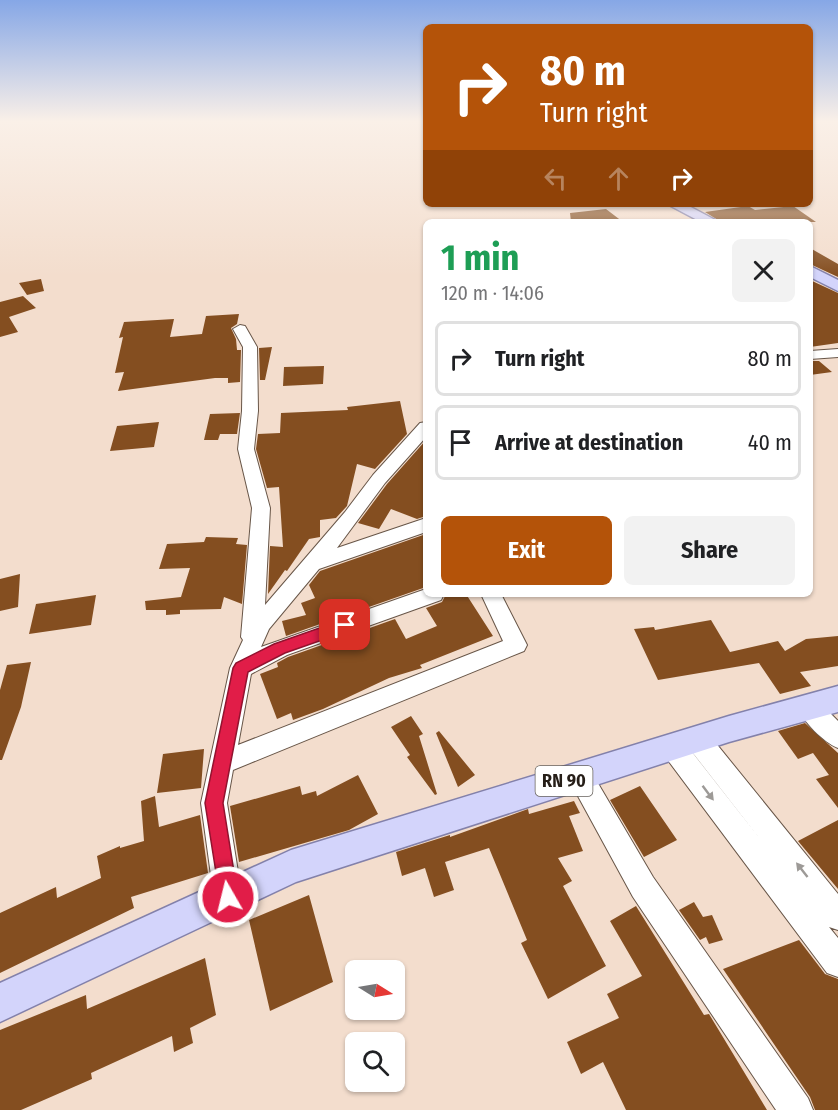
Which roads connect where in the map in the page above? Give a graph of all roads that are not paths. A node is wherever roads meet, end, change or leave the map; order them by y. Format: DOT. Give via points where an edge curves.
graph roads {
  1 [pos="681,207"];
  2 [pos="706,219"];
  3 [pos="813,273"];
  4 [pos="838,286"];
  5 [pos="240,329"];
  6 [pos="838,353"];
  7 [pos="813,356"];
  8 [pos="423,430"];
  9 [pos="423,526"];
  10 [pos="311,565"];
  11 [pos="426,597"];
  12 [pos="492,597"];
  13 [pos="252,645"];
  14 [pos="241,668"];
  15 [pos="824,703"];
  16 [pos="838,737"];
  17 [pos="685,743"];
  18 [pos="221,763"];
  19 [pos="580,776"];
  20 [pos="228,897"];
  21 [pos="838,916"];
  22 [pos="838,962"];
  23 [pos="0,1003"];
  24 [pos="796,1110"];
  1 -- 2 [label="main road"];
  3 -- 4 [label="main road"];
  5 -- 13 [label="street" via="250,347 246,449 261,508"];
  6 -- 7 [label="street"];
  8 -- 10 [label="street"];
  9 -- 10 [label="street"];
  10 -- 13 [label="street" via="261,624"];
  11 -- 14 [label="street" via="279,649"];
  12 -- 18 [label="street" via="516,645"];
  13 -- 14 [label="street"];
  14 -- 18 [label="street"];
  15 -- 16 [label="street"];
  15 -- 17 [label="main road, RN 90"];
  17 -- 19 [label="main road, RN 90"];
  21 -- 17 [label="street, one-way"];
  17 -- 22 [label="street, one-way"];
  18 -- 20 [label="street" via="214,803"];
  19 -- 20 [label="main road, RN 90" via="291,867"];
  19 -- 24 [label="street" via="643,887"];
  20 -- 23 [label="main road, RN 90"];
}
